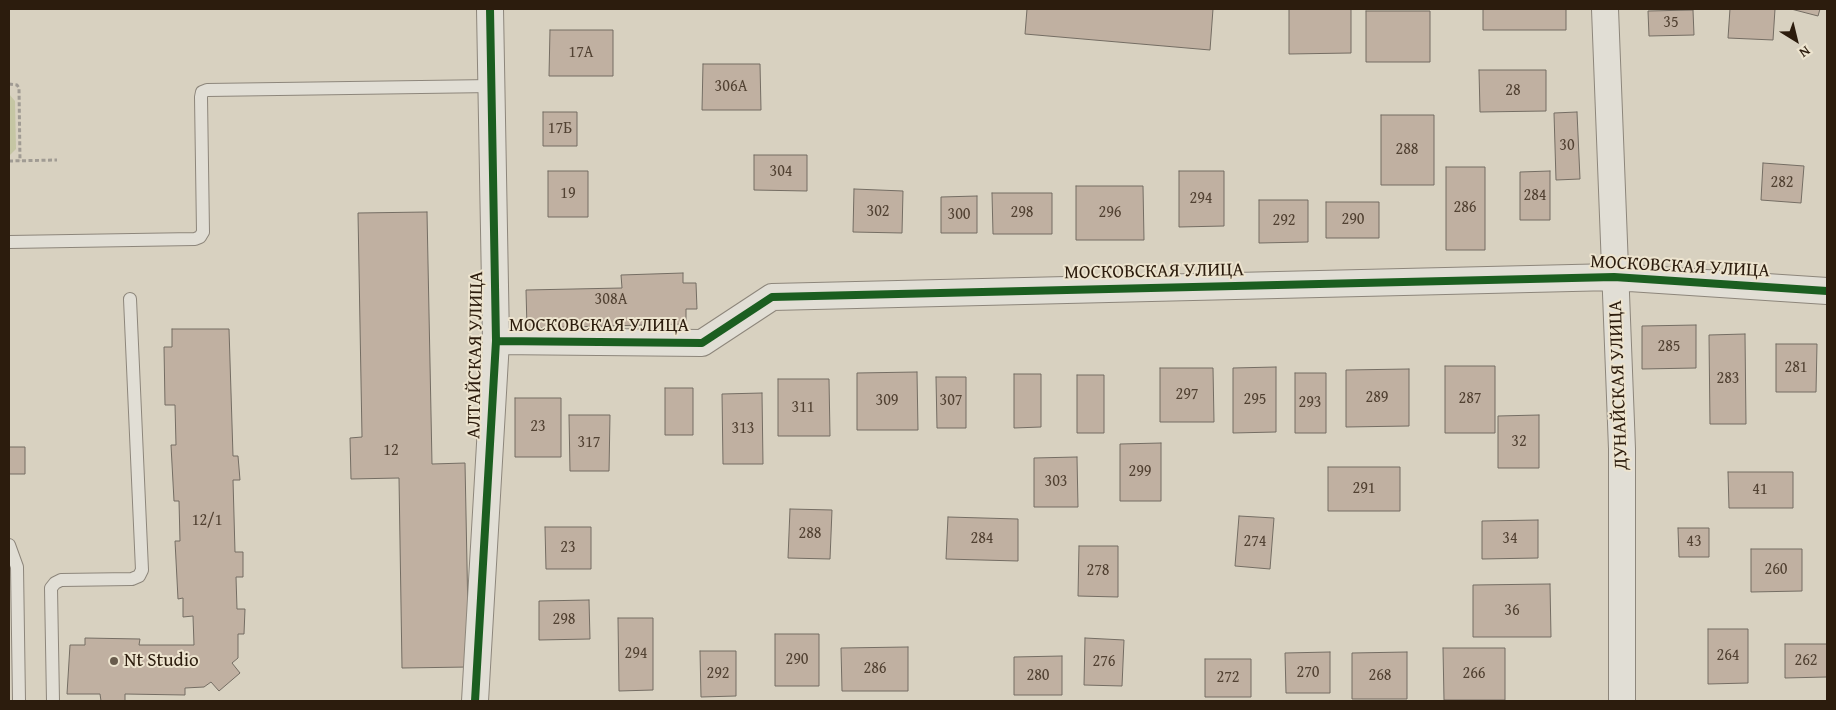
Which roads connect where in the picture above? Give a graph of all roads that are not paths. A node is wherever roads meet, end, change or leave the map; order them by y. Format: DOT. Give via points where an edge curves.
graph roads {
  1 [pos="490,9"];
  2 [pos="1605,9"];
  3 [pos="492,86"];
  4 [pos="9,242"];
  5 [pos="1614,277"];
  6 [pos="1827,291"];
  7 [pos="130,299"];
  8 [pos="496,341"];
  9 [pos="9,545"];
  10 [pos="19,701"];
  11 [pos="53,701"];
  12 [pos="475,701"];
  13 [pos="1622,701"];
  1 -- 3 [label="street, АЛТАЙСКАЯ УЛИЦА"];
  2 -- 5 [label="street, ДУНАЙСКАЯ УЛИЦА"];
  3 -- 4 [label="lane" via="207,90 201,96 203,232 200,237"];
  3 -- 8 [label="street, АЛТАЙСКАЯ УЛИЦА"];
  5 -- 6 [label="street, МОСКОВСКАЯ УЛИЦА"];
  5 -- 8 [label="street, МОСКОВСКАЯ УЛИЦА" via="772,297 702,343"];
  5 -- 13 [label="street, ДУНАЙСКАЯ УЛИЦА" via="1622,448"];
  7 -- 11 [label="lane" via="142,570 132,579 61,580 51,588"];
  8 -- 12 [label="street, АЛТАЙСКАЯ УЛИЦА"];
  9 -- 10 [label="lane" via="17,567"];
}
